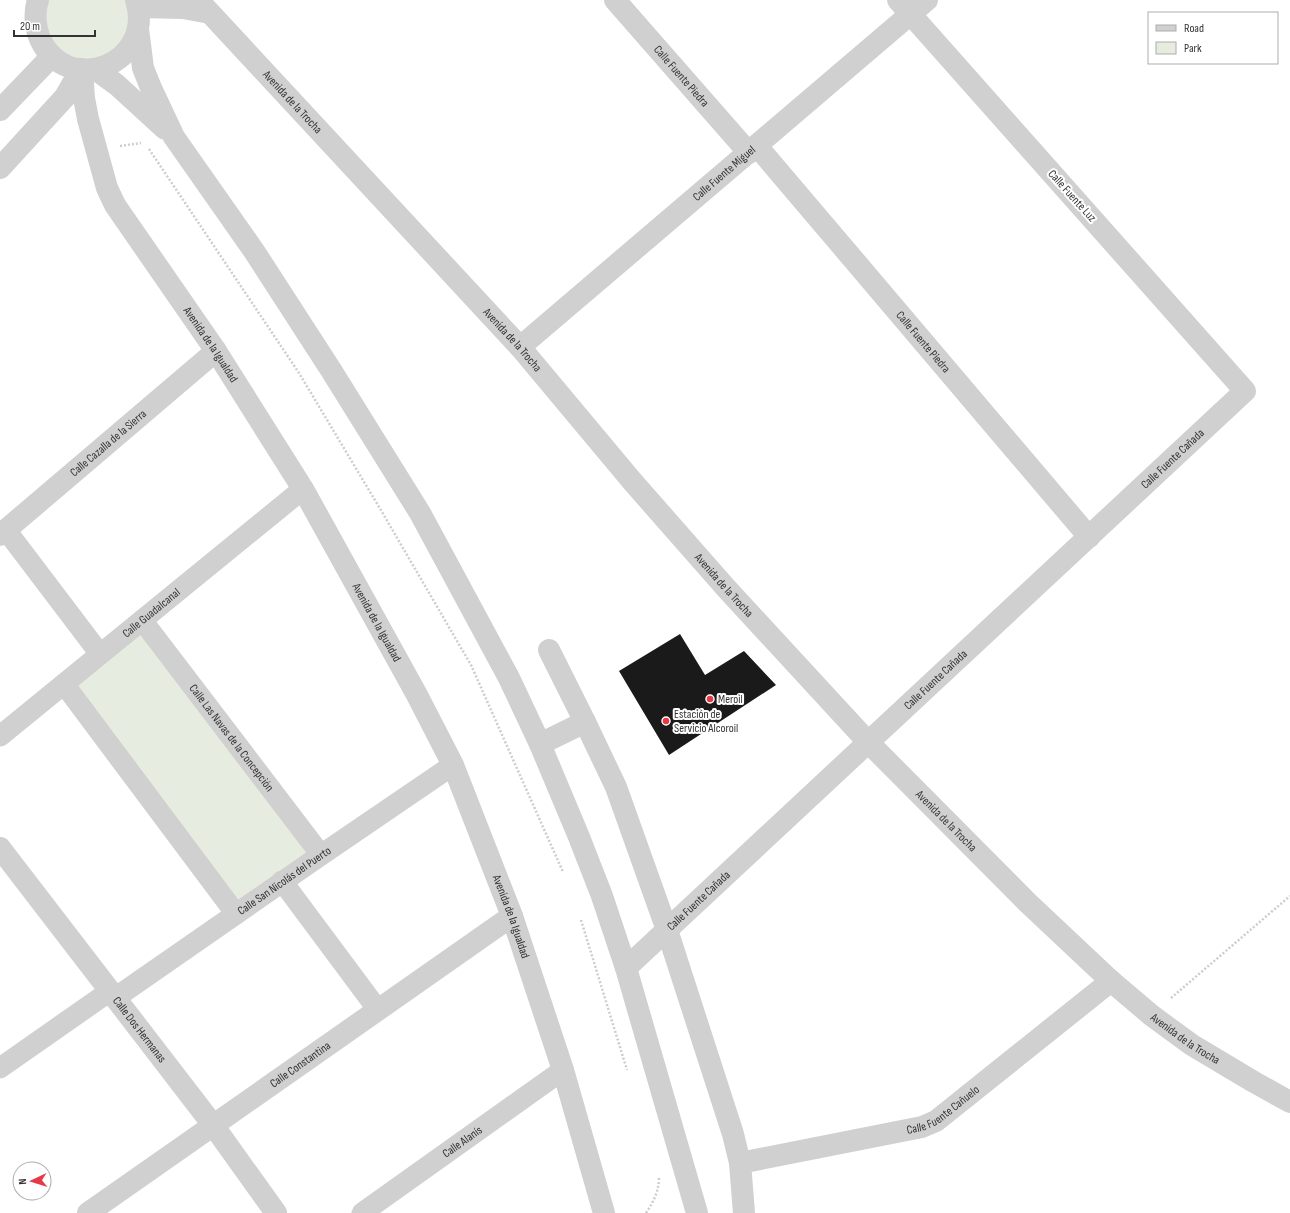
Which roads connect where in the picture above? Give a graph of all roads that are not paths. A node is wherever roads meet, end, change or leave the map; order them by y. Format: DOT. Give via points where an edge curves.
graph roads {
  1 [pos="615,0"];
  2 [pos="927,0"];
  3 [pos="33,3"];
  4 [pos="138,4"];
  5 [pos="204,6"];
  6 [pos="905,7"];
  7 [pos="138,29"];
  8 [pos="52,56"];
  9 [pos="86,69"];
  10 [pos="0,110"];
  11 [pos="174,137"];
  12 [pos="753,150"];
  13 [pos="0,168"];
  14 [pos="520,347"];
  15 [pos="216,351"];
  16 [pos="1245,391"];
  17 [pos="303,490"];
  18 [pos="3,532"];
  19 [pos="1089,537"];
  20 [pos="142,620"];
  21 [pos="549,650"];
  22 [pos="100,654"];
  23 [pos="64,684"];
  24 [pos="585,722"];
  25 [pos="0,736"];
  26 [pos="868,742"];
  27 [pos="540,744"];
  28 [pos="453,765"];
  29 [pos="0,848"];
  30 [pos="321,854"];
  31 [pos="282,881"];
  32 [pos="236,914"];
  33 [pos="512,916"];
  34 [pos="667,930"];
  35 [pos="626,968"];
  36 [pos="1110,982"];
  37 [pos="113,994"];
  38 [pos="378,1010"];
  39 [pos="0,1068"];
  40 [pos="563,1070"];
  41 [pos="1290,1102"];
  42 [pos="213,1125"];
  43 [pos="740,1163"];
  44 [pos="88,1213"];
  45 [pos="276,1213"];
  46 [pos="362,1213"];
  47 [pos="604,1213"];
  48 [pos="697,1213"];
  49 [pos="744,1213"];
  1 -- 12 [label="street, Calle Fuente Piedra"];
  2 -- 6 [label="street, Calle Fuente Miguel"];
  3 -- 8 [label="street" via="37,32"];
  4 -- 5 [label="street, Avenida de la Trocha" via="183,8"];
  4 -- 7 [label="street"];
  5 -- 14 [label="street, Avenida de la Trocha"];
  6 -- 12 [label="street, Calle Fuente Miguel"];
  6 -- 16 [label="street, Calle Fuente Luz"];
  7 -- 9 [label="street" via="133,44 123,56 110,65"];
  7 -- 11 [label="street" via="143,68"];
  8 -- 9 [label="street" via="63,64"];
  8 -- 10 [label="street"];
  9 -- 11 [label="street" via="116,85"];
  9 -- 13 [label="street" via="61,101"];
  9 -- 15 [label="street, Avenida de la Igualdad" via="84,98 106,188 115,205"];
  11 -- 27 [label="street" via="254,251 420,513 501,664"];
  12 -- 14 [label="street, Calle Fuente Miguel"];
  12 -- 19 [label="street, Calle Fuente Piedra"];
  14 -- 26 [label="street, Avenida de la Trocha" via="637,487"];
  15 -- 17 [label="street, Avenida de la Igualdad"];
  15 -- 18 [label="street, Calle Cazalla de la Sierra"];
  16 -- 19 [label="street, Calle Fuente Cañada"];
  17 -- 20 [label="street, Calle Guadalcanal"];
  17 -- 28 [label="street, Avenida de la Igualdad"];
  18 -- 22 [label="street"];
  19 -- 26 [label="street, Calle Fuente Cañada"];
  20 -- 22 [label="street, Calle Guadalcanal"];
  20 -- 30 [label="street, Calle Las Navas de la Concepción"];
  21 -- 24 [label="street"];
  22 -- 23 [label="street, Calle Guadalcanal"];
  23 -- 25 [label="street, Calle Guadalcanal"];
  23 -- 32 [label="street"];
  24 -- 27 [label="street"];
  24 -- 34 [label="street" via="616,787"];
  26 -- 34 [label="street, Calle Fuente Cañada"];
  26 -- 36 [label="street, Avenida de la Trocha"];
  27 -- 35 [label="street" via="602,896"];
  28 -- 30 [label="street, Calle San Nicolás del Puerto"];
  28 -- 33 [label="street, Avenida de la Igualdad"];
  29 -- 37 [label="street, Calle Dos Hermanas"];
  30 -- 31 [label="street, Calle San Nicolás del Puerto"];
  31 -- 32 [label="street, Calle San Nicolás del Puerto"];
  31 -- 38 [label="street"];
  32 -- 37 [label="street, Calle San Nicolás del Puerto"];
  33 -- 38 [label="street, Calle Constantina"];
  33 -- 40 [label="street, Avenida de la Igualdad"];
  34 -- 35 [label="street, Calle Fuente Cañada"];
  34 -- 43 [label="street"];
  35 -- 48 [label="street"];
  36 -- 41 [label="street, Avenida de la Trocha" via="1192,1045"];
  36 -- 43 [label="street, Calle Fuente Cañuelo" via="936,1121 922,1127"];
  37 -- 39 [label="street, Calle San Nicolás del Puerto"];
  37 -- 42 [label="street, Calle Dos Hermanas"];
  38 -- 42 [label="street, Calle Constantina"];
  40 -- 46 [label="street, Calle Alanís"];
  40 -- 47 [label="street, Avenida de la Igualdad"];
  42 -- 44 [label="street, Calle Constantina"];
  42 -- 45 [label="street, Calle Dos Hermanas"];
  43 -- 49 [label="street"];
}
